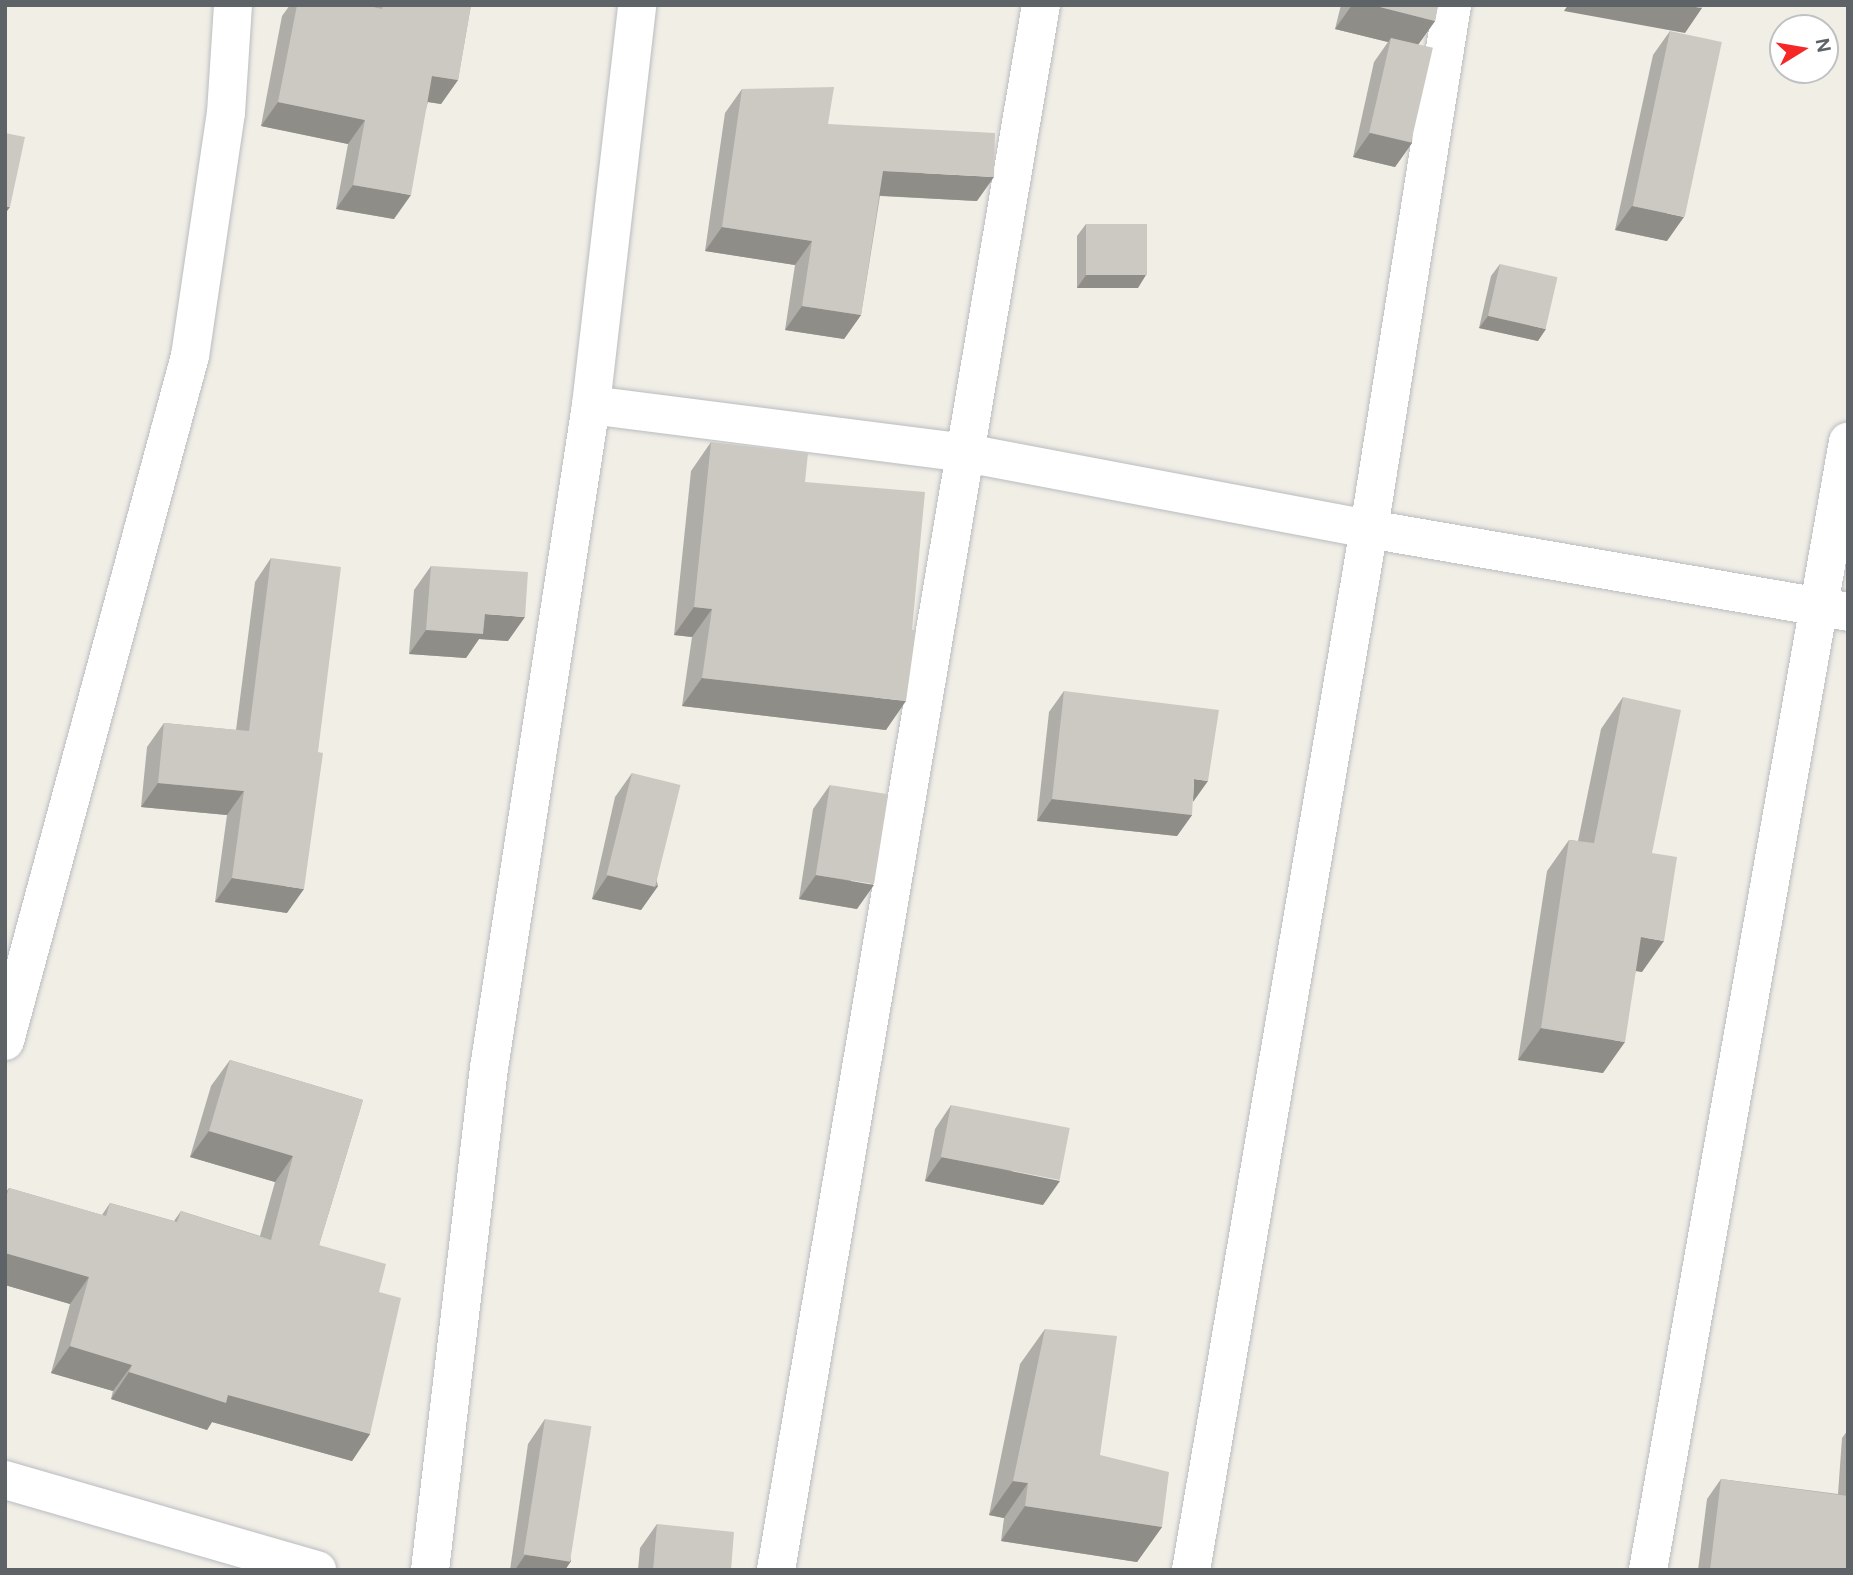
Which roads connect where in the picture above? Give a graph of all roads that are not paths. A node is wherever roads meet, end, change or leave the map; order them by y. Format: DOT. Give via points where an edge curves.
graph roads {
  1 [pos="233,5"];
  2 [pos="637,5"];
  3 [pos="1041,5"];
  4 [pos="1452,5"];
  5 [pos="591,405"];
  6 [pos="1848,442"];
  7 [pos="966,453"];
  8 [pos="1369,529"];
  9 [pos="1835,610"];
  10 [pos="5,1041"];
  11 [pos="5,1480"];
  12 [pos="317,1570"];
  13 [pos="430,1570"];
  14 [pos="776,1570"];
  15 [pos="1191,1570"];
  16 [pos="1648,1570"];
  1 -- 10 [label="street" via="226,113 190,356"];
  2 -- 5 [label="street"];
  3 -- 7 [label="street"];
  4 -- 8 [label="street"];
  5 -- 7 [label="street"];
  5 -- 13 [label="street" via="489,1068"];
  6 -- 9 [label="street"];
  7 -- 8 [label="street"];
  7 -- 14 [label="street"];
  8 -- 9 [label="street"];
  8 -- 15 [label="street"];
  9 -- 16 [label="street"];
  11 -- 12 [label="street"];
}
